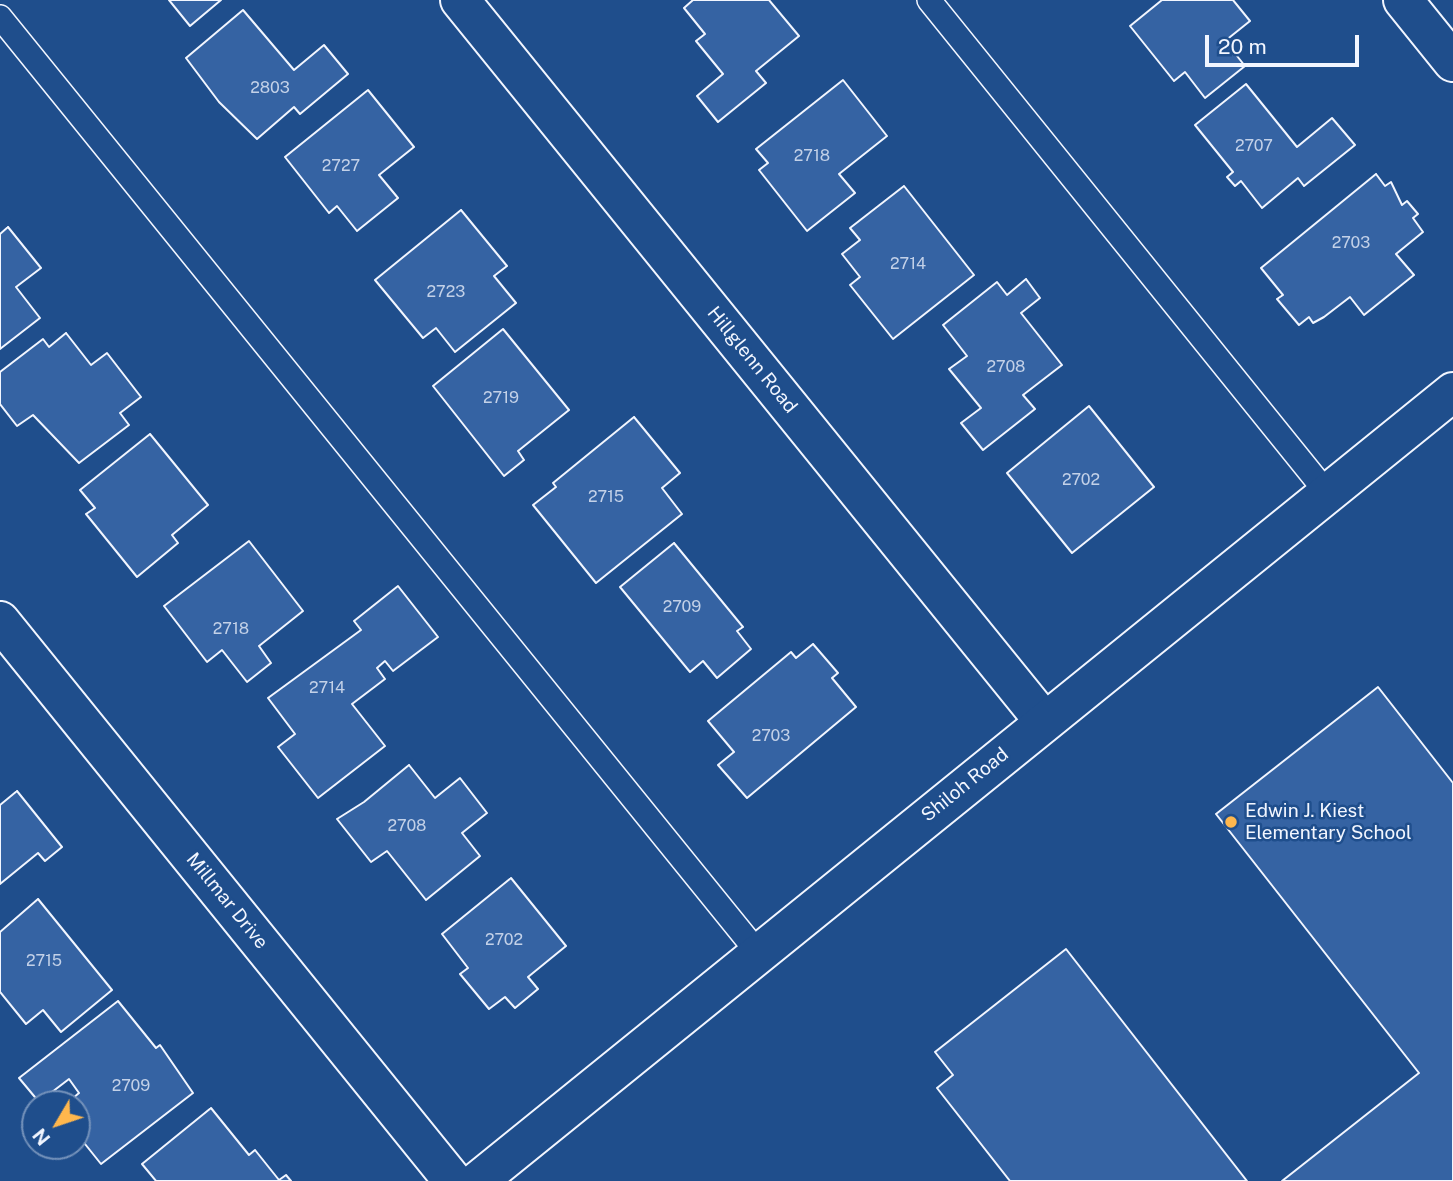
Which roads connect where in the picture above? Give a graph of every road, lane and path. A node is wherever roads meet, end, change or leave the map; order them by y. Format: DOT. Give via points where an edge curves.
graph roads {
  1 [pos="460,0"];
  2 [pos="929,0"];
  3 [pos="1403,0"];
  4 [pos="0,18"];
  5 [pos="1453,62"];
  6 [pos="1453,391"];
  7 [pos="1327,493"];
  8 [pos="0,621"];
  9 [pos="1044,721"];
  10 [pos="759,954"];
  11 [pos="453,1181"];
  12 [pos="478,1181"];
  1 -- 9 [label="street, Hillglenn Road"];
  2 -- 7 [label="lane"];
  3 -- 5 [label="street"];
  4 -- 10 [label="lane"];
  6 -- 7 [label="street, Shiloh Road"];
  7 -- 9 [label="street, Shiloh Road"];
  8 -- 11 [label="street, Millmar Drive"];
  9 -- 10 [label="street, Shiloh Road"];
  10 -- 12 [label="street, Shiloh Road"];
}
